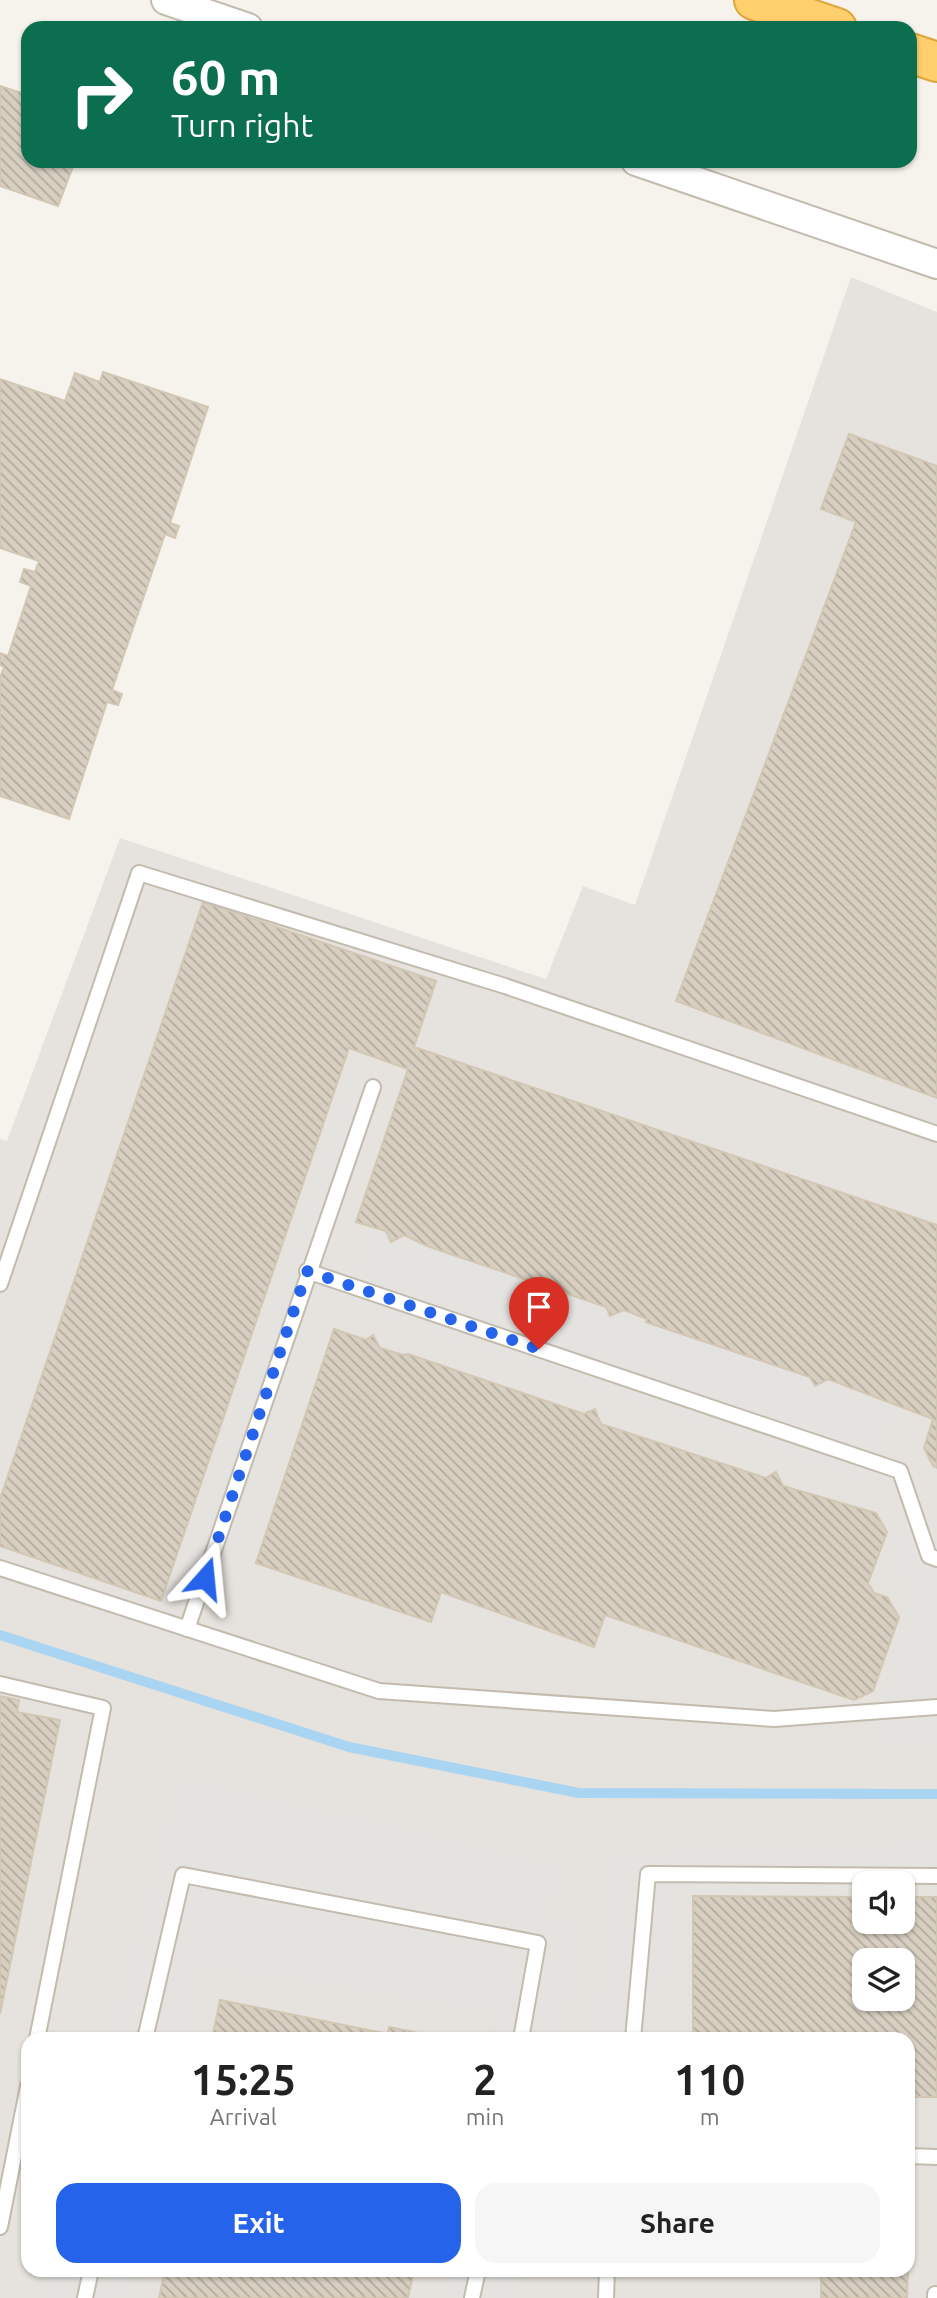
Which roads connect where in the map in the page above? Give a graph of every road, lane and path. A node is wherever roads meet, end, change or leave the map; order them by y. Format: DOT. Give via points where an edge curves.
graph roads {
  1 [pos="166,0"];
  2 [pos="754,0"];
  3 [pos="228,21"];
  4 [pos="816,21"];
  5 [pos="917,55"];
  6 [pos="937,62"];
  7 [pos="656,168"];
  8 [pos="937,264"];
  9 [pos="373,1087"];
  10 [pos="937,1134"];
  11 [pos="307,1271"];
  12 [pos="0,1284"];
  13 [pos="937,1559"];
  14 [pos="0,1568"];
  15 [pos="187,1629"];
  16 [pos="0,1685"];
  17 [pos="937,1707"];
  18 [pos="937,1876"];
  19 [pos="38,2032"];
  20 [pos="147,2032"];
  21 [pos="522,2032"];
  22 [pos="634,2032"];
  23 [pos="21,2121"];
  24 [pos="915,2156"];
  25 [pos="937,2157"];
  26 [pos="0,2227"];
  27 [pos="90,2277"];
  28 [pos="476,2277"];
  29 [pos="607,2277"];
  30 [pos="85,2298"];
  31 [pos="472,2298"];
  32 [pos="606,2298"];
  1 -- 3 [label="street"];
  2 -- 4 [label="highway"];
  5 -- 6 [label="highway"];
  7 -- 8 [label="street"];
  9 -- 11 [label="lane"];
  10 -- 12 [label="lane" via="505,986 139,873"];
  11 -- 13 [label="lane" via="900,1471 929,1556"];
  11 -- 15 [label="lane"];
  14 -- 15 [label="lane"];
  15 -- 17 [label="lane" via="379,1691 774,1718"];
  16 -- 19 [label="lane" via="103,1708"];
  18 -- 22 [label="lane" via="648,1874"];
  20 -- 21 [label="lane" via="183,1875 538,1943"];
  23 -- 26 [label="lane"];
  24 -- 25 [label="lane"];
  27 -- 30 [label="lane"];
  28 -- 31 [label="lane"];
  29 -- 32 [label="lane"];
}
